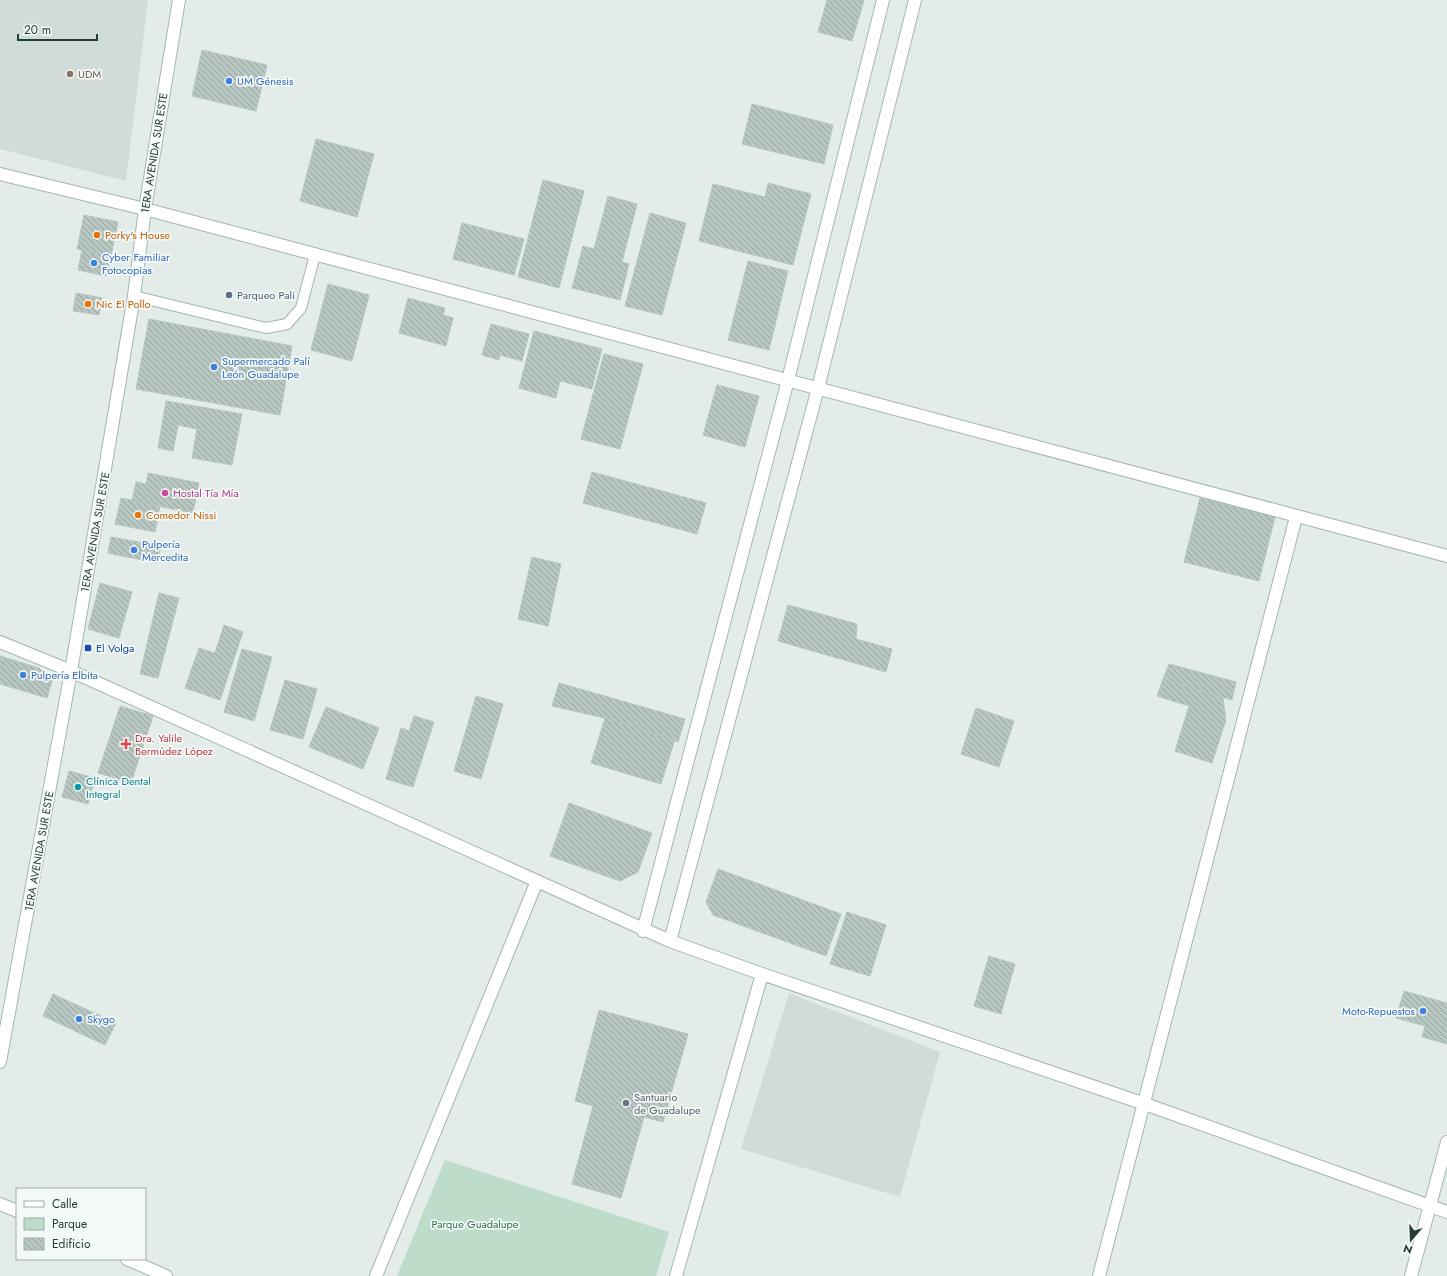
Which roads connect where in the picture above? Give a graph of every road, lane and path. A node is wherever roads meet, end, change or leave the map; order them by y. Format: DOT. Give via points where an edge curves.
graph roads {
  1 [pos="179,0"];
  2 [pos="884,0"];
  3 [pos="915,0"];
  4 [pos="0,174"];
  5 [pos="145,209"];
  6 [pos="315,254"];
  7 [pos="134,296"];
  8 [pos="788,380"];
  9 [pos="818,388"];
  10 [pos="1296,517"];
  11 [pos="1447,556"];
  12 [pos="0,642"];
  13 [pos="72,671"];
  14 [pos="537,881"];
  15 [pos="643,931"];
  16 [pos="670,941"];
  17 [pos="762,974"];
  18 [pos="0,1062"];
  19 [pos="1145,1104"];
  20 [pos="1447,1142"];
  21 [pos="0,1204"];
  22 [pos="1430,1206"];
  23 [pos="16,1211"];
  24 [pos="1447,1212"];
  25 [pos="129,1260"];
  26 [pos="166,1276"];
  27 [pos="376,1276"];
  28 [pos="676,1276"];
  29 [pos="1099,1276"];
  30 [pos="1411,1276"];
  1 -- 5 [label="street, 1ERA AVENIDA SUR ESTE"];
  2 -- 8 [label="street"];
  3 -- 9 [label="street"];
  4 -- 5 [label="street"];
  5 -- 6 [label="street"];
  5 -- 7 [label="street, 1ERA AVENIDA SUR ESTE"];
  6 -- 7 [label="lane" via="301,308 287,324 266,328"];
  6 -- 8 [label="street"];
  7 -- 13 [label="street, 1ERA AVENIDA SUR ESTE"];
  8 -- 9 [label="street"];
  8 -- 15 [label="street"];
  9 -- 10 [label="street"];
  9 -- 16 [label="street"];
  10 -- 11 [label="street"];
  10 -- 19 [label="street"];
  12 -- 13 [label="street"];
  13 -- 14 [label="street"];
  13 -- 18 [label="street, 1ERA AVENIDA SUR ESTE"];
  14 -- 15 [label="street"];
  14 -- 27 [label="street"];
  15 -- 16 [label="street"];
  16 -- 17 [label="street"];
  17 -- 19 [label="street"];
  17 -- 28 [label="street"];
  19 -- 22 [label="street"];
  19 -- 29 [label="street"];
  20 -- 22 [label="street"];
  21 -- 23 [label="street"];
  22 -- 24 [label="street"];
  22 -- 30 [label="street"];
  25 -- 26 [label="street"];
}
